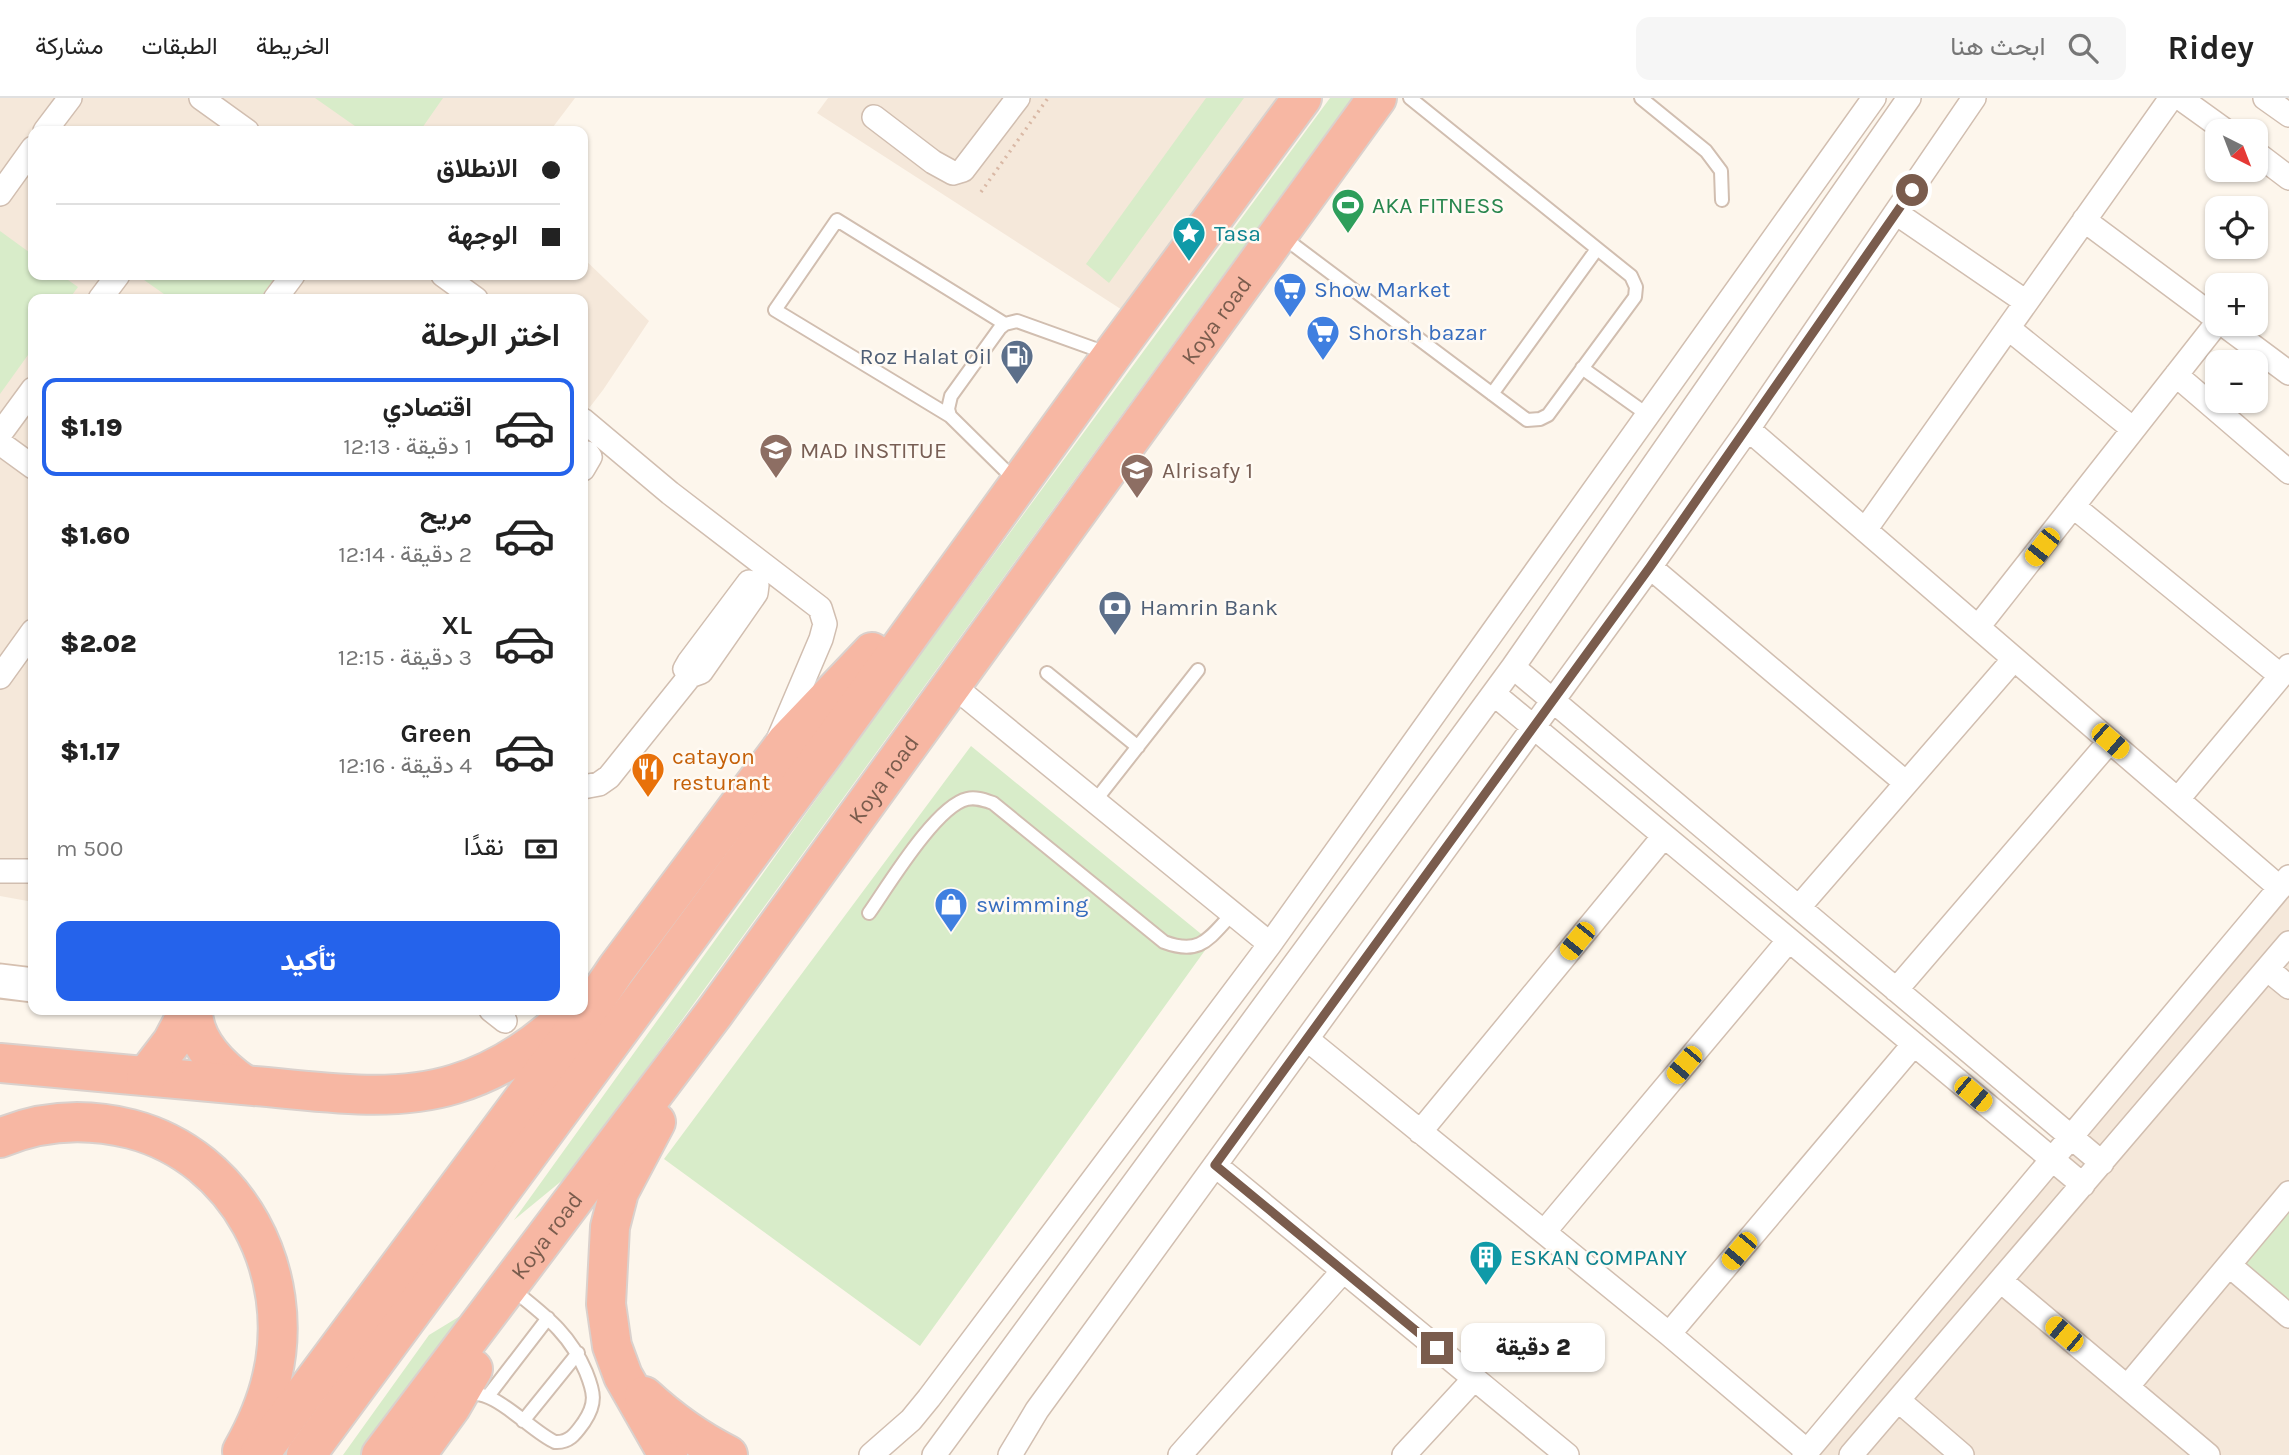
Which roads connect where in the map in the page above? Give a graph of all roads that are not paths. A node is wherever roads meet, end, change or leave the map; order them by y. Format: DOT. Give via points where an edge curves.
graph roads {
  1 [pos="70,98"];
  2 [pos="201,98"];
  3 [pos="1018,98"];
  4 [pos="1302,98"];
  5 [pos="1377,98"];
  6 [pos="1410,98"];
  7 [pos="1641,98"];
  8 [pos="1874,98"];
  9 [pos="1909,98"];
  10 [pos="1974,98"];
  11 [pos="2171,98"];
  12 [pos="2180,98"];
  13 [pos="2265,98"];
  14 [pos="2289,115"];
  15 [pos="874,117"];
  16 [pos="2209,119"];
  17 [pos="50,126"];
  18 [pos="232,126"];
  19 [pos="28,155"];
  20 [pos="2268,162"];
  21 [pos="2289,178"];
  22 [pos="0,194"];
  23 [pos="1722,200"];
  24 [pos="1896,213"];
  25 [pos="2084,220"];
  26 [pos="1278,233"];
  27 [pos="1597,249"];
  28 [pos="448,280"];
  29 [pos="463,294"];
  30 [pos="2026,302"];
  31 [pos="2205,312"];
  32 [pos="1005,324"];
  33 [pos="2008,328"];
  34 [pos="2206,336"];
  35 [pos="2239,336"];
  36 [pos="1112,355"];
  37 [pos="1582,368"];
  38 [pos="2289,373"];
  39 [pos="2176,376"];
  40 [pos="1492,394"];
  41 [pos="28,396"];
  42 [pos="950,415"];
  43 [pos="1647,415"];
  44 [pos="588,425"];
  45 [pos="1748,429"];
  46 [pos="2133,429"];
  47 [pos="0,434"];
  48 [pos="0,443"];
  49 [pos="28,463"];
  50 [pos="2289,472"];
  51 [pos="1019,484"];
  52 [pos="2073,506"];
  53 [pos="1866,530"];
  54 [pos="967,556"];
  55 [pos="1650,567"];
  56 [pos="1978,627"];
  57 [pos="28,638"];
  58 [pos="2014,659"];
  59 [pos="1513,667"];
  60 [pos="1198,670"];
  61 [pos="2285,671"];
  62 [pos="1047,674"];
  63 [pos="690,676"];
  64 [pos="0,677"];
  65 [pos="951,684"];
  66 [pos="1494,694"];
  67 [pos="1554,702"];
  68 [pos="1534,728"];
  69 [pos="2110,741"];
  70 [pos="1138,747"];
  71 [pos="769,763"];
  72 [pos="1906,783"];
  73 [pos="588,786"];
  74 [pos="2178,799"];
  75 [pos="1095,801"];
  76 [pos="1664,836"];
  77 [pos="0,871"];
  78 [pos="28,871"];
  79 [pos="2285,882"];
  80 [pos="1799,907"];
  81 [pos="869,913"];
  82 [pos="1233,914"];
  83 [pos="1789,940"];
  84 [pos="2289,943"];
  85 [pos="1270,944"];
  86 [pos="617,968"];
  87 [pos="2267,969"];
  88 [pos="0,981"];
  89 [pos="28,984"];
  90 [pos="2289,987"];
  91 [pos="1896,990"];
  92 [pos="588,996"];
  93 [pos="588,1011"];
  94 [pos="715,1012"];
  95 [pos="188,1015"];
  96 [pos="193,1015"];
  97 [pos="568,1015"];
  98 [pos="585,1015"];
  99 [pos="1308,1040"];
  100 [pos="1914,1044"];
  101 [pos="0,1063"];
  102 [pos="146,1076"];
  103 [pos="245,1085"];
  104 [pos="1420,1132"];
  105 [pos="2071,1137"];
  106 [pos="0,1138"];
  107 [pos="2052,1159"];
  108 [pos="2102,1163"];
  109 [pos="1215,1165"];
  110 [pos="2083,1185"];
  111 [pos="2289,1193"];
  112 [pos="1544,1232"];
  113 [pos="2229,1265"];
  114 [pos="1343,1271"];
  115 [pos="2001,1281"];
  116 [pos="509,1286"];
  117 [pos="2289,1317"];
  118 [pos="548,1318"];
  119 [pos="1669,1334"];
  120 [pos="578,1353"];
  121 [pos="623,1376"];
  122 [pos="1474,1379"];
  123 [pos="2127,1387"];
  124 [pos="488,1396"];
  125 [pos="1898,1400"];
  126 [pos="451,1406"];
  127 [pos="523,1420"];
  128 [pos="1805,1453"];
  129 [pos="240,1455"];
  130 [pos="259,1455"];
  131 [pos="306,1455"];
  132 [pos="381,1455"];
  133 [pos="416,1455"];
  134 [pos="668,1455"];
  135 [pos="728,1455"];
  136 [pos="871,1455"];
  137 [pos="934,1455"];
  138 [pos="1010,1455"];
  139 [pos="1180,1455"];
  140 [pos="1405,1455"];
  141 [pos="1567,1455"];
  142 [pos="1851,1455"];
  143 [pos="1962,1455"];
  144 [pos="2208,1455"];
  1 -- 17 [label="street"];
  2 -- 18 [label="street"];
  3 -- 15 [label="street" via="964,170 953,173"];
  4 -- 36 [label="highway"];
  5 -- 26 [label="highway, Koya road"];
  6 -- 27 [label="lane"];
  7 -- 23 [label="lane" via="1706,151 1721,171"];
  8 -- 43 [label="street"];
  9 -- 59 [label="street"];
  10 -- 24 [label="street"];
  11 -- 25 [label="street"];
  12 -- 16 [label="street"];
  13 -- 14 [label="street"];
  19 -- 22 [label="street"];
  20 -- 21 [label="street"];
  24 -- 30 [label="street"];
  24 -- 45 [label="street"];
  25 -- 30 [label="street"];
  25 -- 31 [label="street"];
  26 -- 40 [label="lane"];
  26 -- 65 [label="highway, Koya road"];
  27 -- 37 [label="lane" via="1631,276 1635,296"];
  27 -- 40 [label="lane"];
  28 -- 29 [label="street"];
  30 -- 33 [label="street"];
  32 -- 36 [label="lane" via="1017,321"];
  32 -- 42 [label="lane" via="951,396"];
  32 -- 42 [label="lane" via="837,220 775,310"];
  33 -- 46 [label="street"];
  33 -- 53 [label="street"];
  34 -- 39 [label="street"];
  35 -- 38 [label="street"];
  36 -- 51 [label="highway"];
  37 -- 40 [label="lane" via="1548,415 1540,419 1527,420"];
  37 -- 43 [label="lane"];
  39 -- 46 [label="street"];
  39 -- 50 [label="street"];
  41 -- 47 [label="street"];
  42 -- 51 [label="lane"];
  43 -- 85 [label="street"];
  44 -- 71 [label="street" via="820,608 825,624 821,639"];
  45 -- 53 [label="street"];
  45 -- 55 [label="street"];
  46 -- 52 [label="street"];
  48 -- 49 [label="street"];
  51 -- 54 [label="highway"];
  52 -- 56 [label="street"];
  52 -- 61 [label="street"];
  53 -- 56 [label="street"];
  54 -- 71 [label="highway"];
  54 -- 131 [label="highway"];
  55 -- 67 [label="street"];
  55 -- 72 [label="street"];
  56 -- 58 [label="street"];
  57 -- 64 [label="street"];
  58 -- 69 [label="street"];
  58 -- 72 [label="street"];
  59 -- 66 [label="street"];
  59 -- 67 [label="street"];
  60 -- 70 [label="lane"];
  61 -- 74 [label="street"];
  62 -- 70 [label="lane"];
  63 -- 73 [label="street" via="609,777"];
  65 -- 75 [label="street"];
  65 -- 94 [label="highway, Koya road"];
  66 -- 68 [label="street"];
  66 -- 137 [label="street"];
  67 -- 68 [label="street"];
  67 -- 80 [label="street"];
  68 -- 76 [label="street"];
  68 -- 99 [label="street"];
  69 -- 74 [label="street"];
  69 -- 91 [label="street"];
  70 -- 75 [label="lane"];
  71 -- 86 [label="highway"];
  72 -- 80 [label="street"];
  74 -- 79 [label="street"];
  75 -- 82 [label="street"];
  76 -- 83 [label="street"];
  76 -- 104 [label="street"];
  77 -- 78 [label="street"];
  79 -- 105 [label="street"];
  80 -- 91 [label="street"];
  81 -- 82 [label="lane" via="930,827 965,799 977,798 993,803 1164,942 1196,947"];
  82 -- 85 [label="street"];
  83 -- 100 [label="street"];
  83 -- 112 [label="street"];
  84 -- 87 [label="street"];
  85 -- 136 [label="street" via="935,1391 911,1420"];
  86 -- 92 [label="highway"];
  86 -- 93 [label="highway"];
  87 -- 90 [label="street"];
  87 -- 108 [label="street"];
  88 -- 89 [label="street"];
  91 -- 105 [label="street"];
  94 -- 116 [label="highway, Koya road"];
  94 -- 121 [label="highway" via="619,1192 610,1227 606,1304 612,1346"];
  95 -- 102 [label="highway"];
  96 -- 103 [label="highway" via="210,1053"];
  97 -- 103 [label="highway" via="502,1065 440,1088 373,1094"];
  98 -- 130 [label="highway"];
  99 -- 104 [label="street"];
  99 -- 109 [label="street"];
  100 -- 107 [label="street"];
  100 -- 119 [label="street"];
  101 -- 102 [label="highway"];
  102 -- 103 [label="highway"];
  104 -- 112 [label="street"];
  105 -- 107 [label="street"];
  105 -- 108 [label="street"];
  106 -- 129 [label="highway" via="50,1123 115,1125 171,1144 196,1160 238,1202 268,1263 278,1338 262,1413"];
  107 -- 110 [label="street"];
  107 -- 128 [label="street"];
  108 -- 110 [label="street"];
  109 -- 114 [label="street"];
  109 -- 138 [label="street" via="1037,1410"];
  110 -- 115 [label="street"];
  111 -- 113 [label="street"];
  112 -- 119 [label="street"];
  113 -- 117 [label="street"];
  113 -- 123 [label="street"];
  114 -- 122 [label="street"];
  114 -- 139 [label="street"];
  115 -- 123 [label="street"];
  115 -- 125 [label="street"];
  116 -- 118 [label="lane"];
  116 -- 126 [label="highway" via="481,1352"];
  116 -- 132 [label="highway, Koya road"];
  118 -- 120 [label="lane"];
  118 -- 124 [label="lane"];
  119 -- 128 [label="street"];
  120 -- 127 [label="lane"];
  120 -- 127 [label="lane" via="594,1396 589,1414 574,1435 555,1442"];
  121 -- 134 [label="highway"];
  121 -- 135 [label="highway" via="672,1421"];
  122 -- 140 [label="street"];
  122 -- 141 [label="street"];
  123 -- 144 [label="street"];
  124 -- 126 [label="lane" via="472,1393"];
  124 -- 127 [label="lane"];
  125 -- 142 [label="street"];
  125 -- 143 [label="street"];
  126 -- 133 [label="highway"];
}
